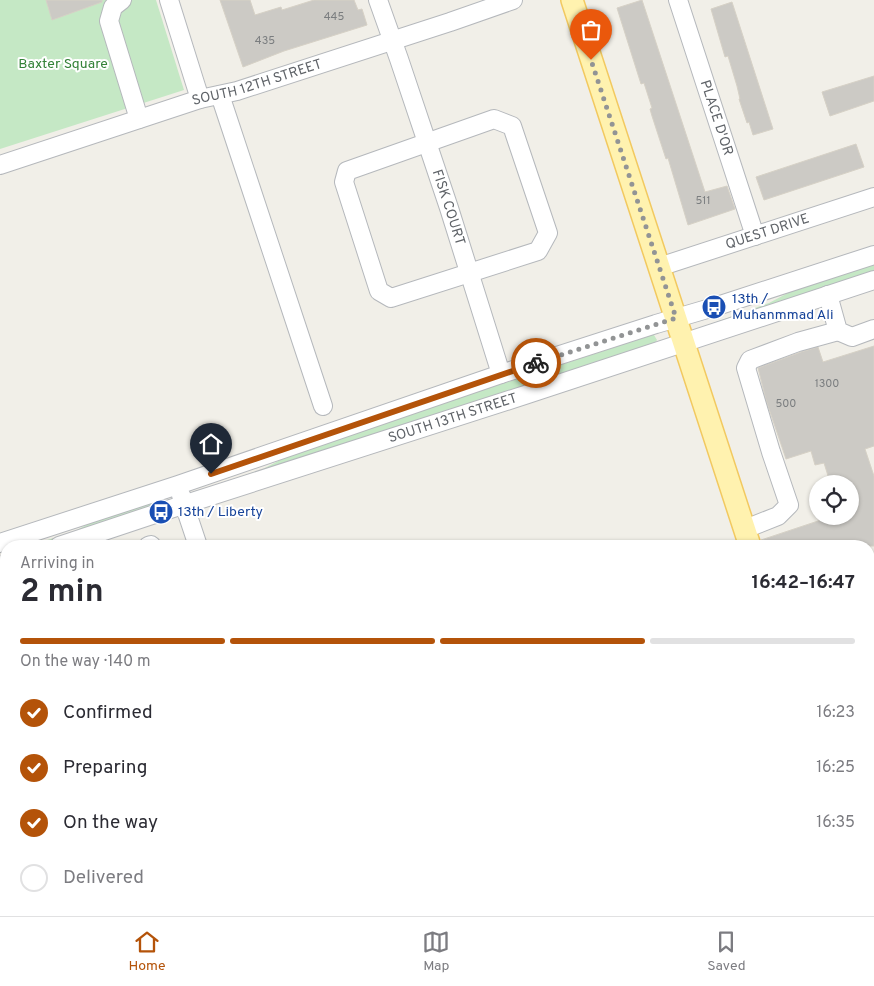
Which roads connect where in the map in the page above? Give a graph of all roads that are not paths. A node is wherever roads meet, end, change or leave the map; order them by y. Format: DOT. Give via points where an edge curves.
graph roads {
  1 [pos="122,0"];
  2 [pos="169,0"];
  3 [pos="378,0"];
  4 [pos="513,0"];
  5 [pos="572,0"];
  6 [pos="678,0"];
  7 [pos="393,41"];
  8 [pos="220,95"];
  9 [pos="200,99"];
  10 [pos="139,119"];
  11 [pos="427,142"];
  12 [pos="0,165"];
  13 [pos="874,197"];
  14 [pos="755,236"];
  15 [pos="874,256"];
  16 [pos="659,267"];
  17 [pos="469,272"];
  18 [pos="874,280"];
  19 [pos="828,295"];
  20 [pos="676,318"];
  21 [pos="874,329"];
  22 [pos="838,331"];
  23 [pos="684,343"];
  24 [pos="502,374"];
  25 [pos="323,406"];
  26 [pos="178,485"];
  27 [pos="185,504"];
  28 [pos="748,538"];
  29 [pos="9,540"];
  30 [pos="77,540"];
  31 [pos="196,540"];
  1 -- 10 [label="street" via="113,7 109,20"];
  2 -- 9 [label="street"];
  3 -- 7 [label="street, FISK COURT"];
  4 -- 7 [label="street, SOUTH 12TH STREET"];
  5 -- 16 [label="main road"];
  6 -- 14 [label="street, PLACE D'OR"];
  7 -- 8 [label="street, SOUTH 12TH STREET"];
  7 -- 11 [label="street, FISK COURT"];
  8 -- 9 [label="street, SOUTH 12TH STREET"];
  8 -- 25 [label="street"];
  9 -- 10 [label="street, SOUTH 12TH STREET"];
  10 -- 12 [label="street, SOUTH 12TH STREET"];
  11 -- 17 [label="street, FISK COURT"];
  11 -- 17 [label="street" via="494,119 512,126 548,233 538,251"];
  11 -- 17 [label="street" via="347,171 344,182 379,291 392,298"];
  13 -- 14 [label="street, QUEST DRIVE"];
  14 -- 16 [label="street, QUEST DRIVE"];
  15 -- 20 [label="street, SOUTH 13TH STREET"];
  16 -- 20 [label="main road"];
  17 -- 24 [label="street, FISK COURT"];
  18 -- 19 [label="street, SOUTH 13TH STREET"];
  19 -- 22 [label="street"];
  19 -- 23 [label="street, SOUTH 13TH STREET"];
  20 -- 23 [label="main road"];
  20 -- 24 [label="street, SOUTH 13TH STREET"];
  21 -- 22 [label="street" via="852,337"];
  22 -- 28 [label="street" via="750,360 746,368 789,505"];
  23 -- 27 [label="street, SOUTH 13TH STREET"];
  23 -- 28 [label="main road"];
  24 -- 26 [label="street, SOUTH 13TH STREET"];
  26 -- 27 [label="street"];
  26 -- 29 [label="street, SOUTH 13TH STREET"];
  27 -- 30 [label="street, SOUTH 13TH STREET"];
  27 -- 31 [label="street"];
}
